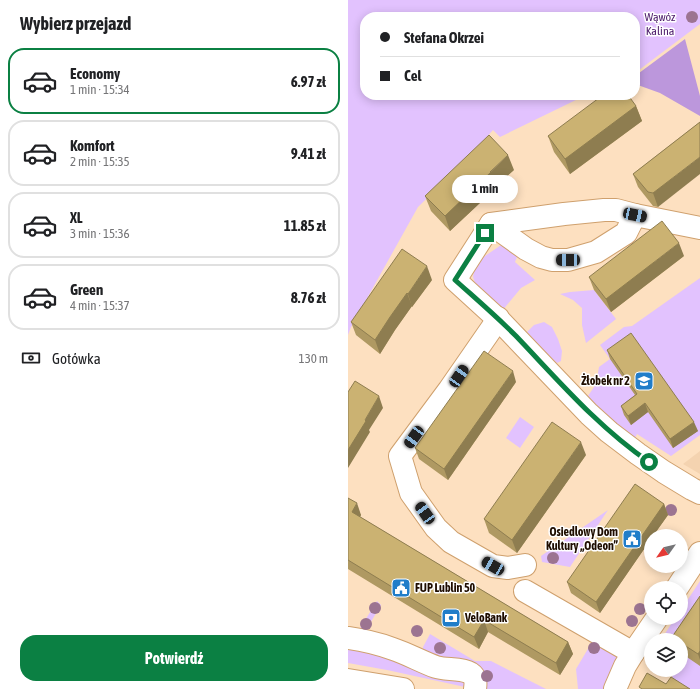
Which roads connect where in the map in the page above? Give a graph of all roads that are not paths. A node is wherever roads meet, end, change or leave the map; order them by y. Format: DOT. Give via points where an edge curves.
graph roads {
  1 [pos="635,215"];
  2 [pos="491,224"];
  3 [pos="700,228"];
  4 [pos="498,318"];
  5 [pos="700,493"];
  6 [pos="700,553"];
  7 [pos="526,565"];
  8 [pos="682,581"];
  9 [pos="525,591"];
  10 [pos="652,625"];
  11 [pos="348,638"];
  12 [pos="633,654"];
  13 [pos="348,680"];
  14 [pos="403,689"];
  15 [pos="474,689"];
  16 [pos="615,689"];
  1 -- 2 [label="street" via="604,210"];
  1 -- 2 [label="street" via="626,233 596,252 568,260 541,257"];
  1 -- 3 [label="street"];
  2 -- 4 [label="street" via="455,280"];
  4 -- 5 [label="street" via="609,432 664,472"];
  4 -- 7 [label="street" via="400,456 411,494 436,528 451,542 493,566 508,568"];
  6 -- 8 [label="street"];
  9 -- 12 [label="street"];
  10 -- 12 [label="street"];
  11 -- 15 [label="street" via="394,649 438,667 470,673 475,679"];
  12 -- 16 [label="street"];
  13 -- 14 [label="street"];
}
